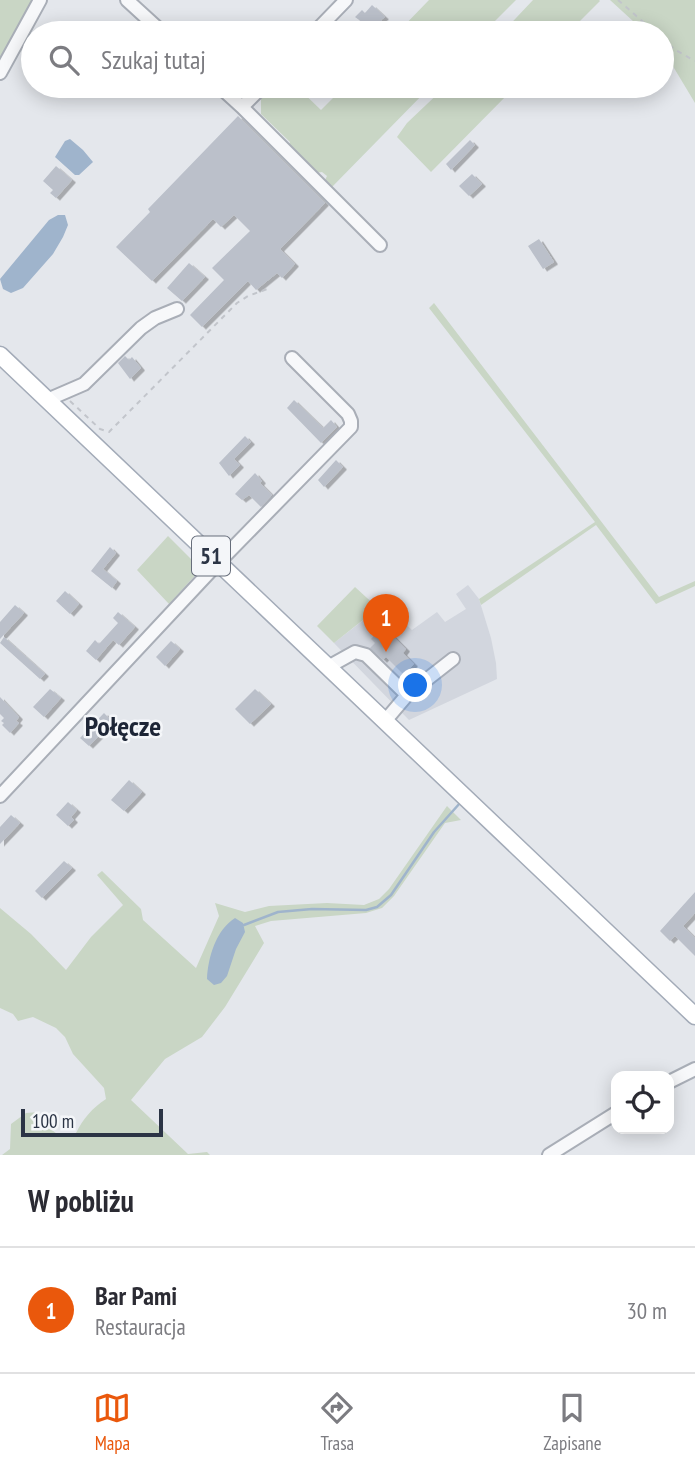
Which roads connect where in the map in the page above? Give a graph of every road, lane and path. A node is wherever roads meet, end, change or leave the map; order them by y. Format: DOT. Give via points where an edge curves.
graph roads {
  1 [pos="40,0"];
  2 [pos="127,0"];
  3 [pos="346,0"];
  4 [pos="618,0"];
  5 [pos="28,21"];
  6 [pos="150,21"];
  7 [pos="326,21"];
  8 [pos="642,21"];
  9 [pos="21,35"];
  10 [pos="674,49"];
  11 [pos="695,61"];
  12 [pos="0,73"];
  13 [pos="232,98"];
  14 [pos="251,98"];
  15 [pos="242,107"];
  16 [pos="380,245"];
  17 [pos="270,288"];
  18 [pos="177,309"];
  19 [pos="0,355"];
  20 [pos="292,358"];
  21 [pos="54,397"];
  22 [pos="218,563"];
  23 [pos="453,659"];
  24 [pos="328,667"];
  25 [pos="407,695"];
  26 [pos="385,721"];
  27 [pos="0,796"];
  28 [pos="695,1016"];
  29 [pos="695,1069"];
  30 [pos="674,1080"];
  31 [pos="611,1116"];
  32 [pos="549,1155"];
  1 -- 5 [label="street"];
  2 -- 6 [label="street"];
  3 -- 7 [label="street"];
  4 -- 8 [label="path"];
  9 -- 12 [label="street"];
  10 -- 11 [label="path"];
  13 -- 15 [label="street"];
  14 -- 15 [label="street"];
  15 -- 16 [label="street"];
  17 -- 21 [label="path" via="237,303 109,432"];
  18 -- 21 [label="street" via="141,328 84,384"];
  19 -- 21 [label="main road, 51"];
  20 -- 22 [label="street" via="348,414 351,427"];
  21 -- 22 [label="main road, 51"];
  22 -- 24 [label="main road, 51"];
  22 -- 27 [label="street"];
  23 -- 25 [label="street"];
  24 -- 25 [label="street" via="361,652"];
  24 -- 26 [label="main road, 51"];
  25 -- 26 [label="street"];
  26 -- 28 [label="main road, 51"];
  29 -- 30 [label="street"];
  31 -- 32 [label="street"];
}
